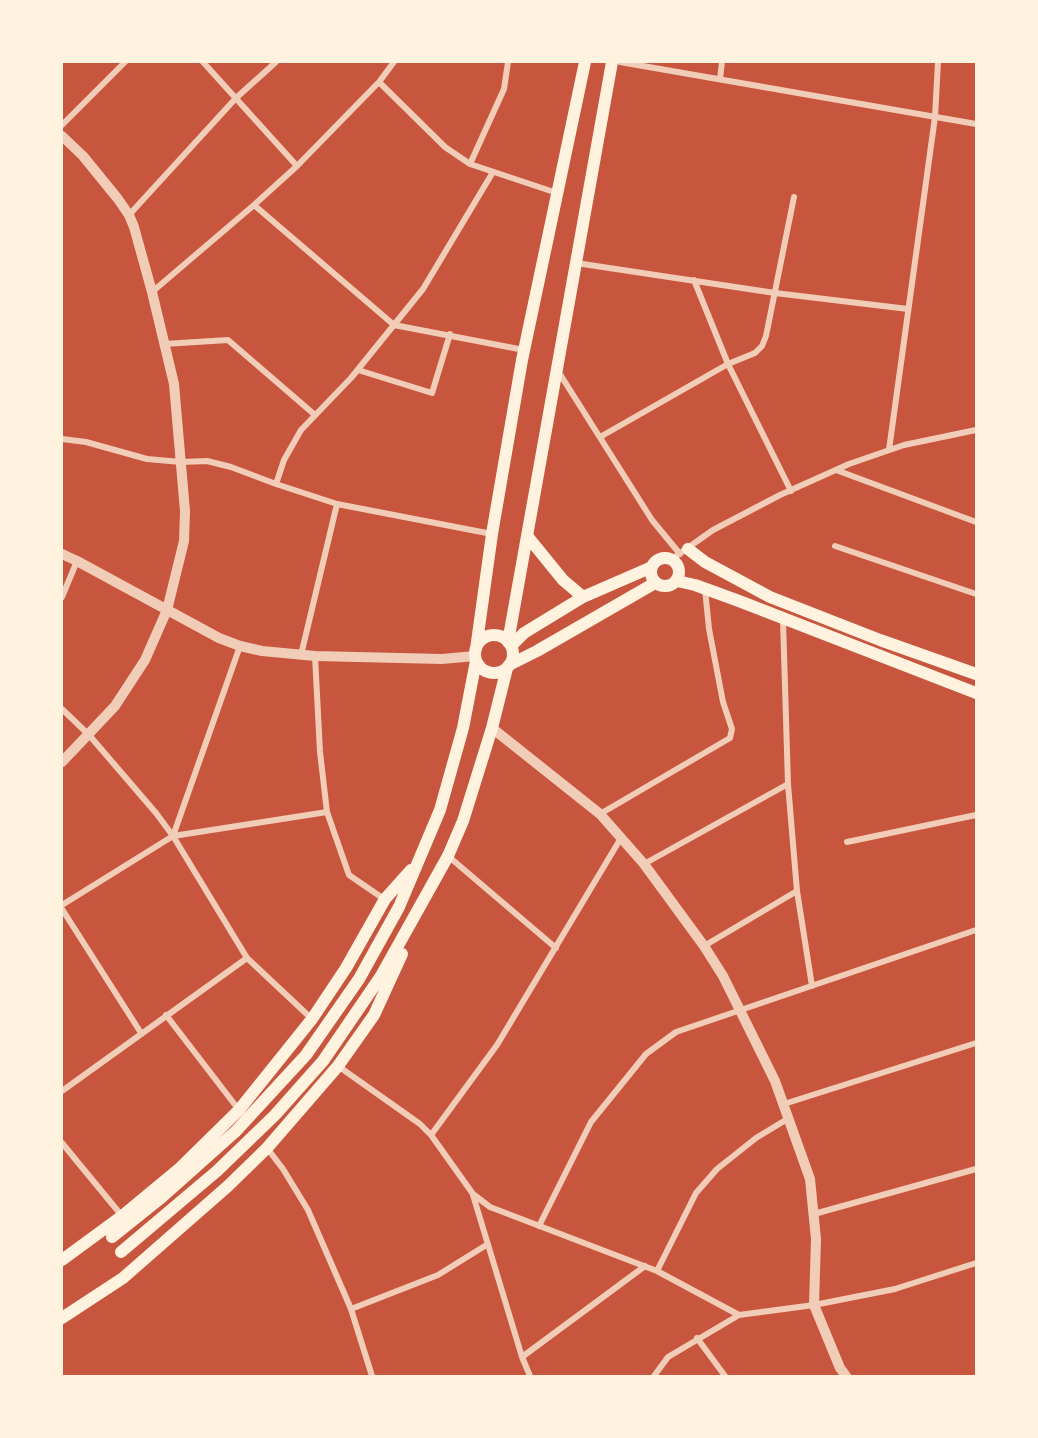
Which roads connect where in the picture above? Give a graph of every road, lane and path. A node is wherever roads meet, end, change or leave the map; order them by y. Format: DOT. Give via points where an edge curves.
graph roads {
  1 [pos="125,62"];
  2 [pos="203,62"];
  3 [pos="276,62"];
  4 [pos="394,62"];
  5 [pos="508,62"];
  6 [pos="585,62"];
  7 [pos="612,62"];
  8 [pos="620,62"];
  9 [pos="722,62"];
  10 [pos="939,62"];
  11 [pos="720,79"];
  12 [pos="379,82"];
  13 [pos="236,98"];
  14 [pos="935,117"];
  15 [pos="976,124"];
  16 [pos="62,125"];
  17 [pos="62,136"];
  18 [pos="470,164"];
  19 [pos="297,166"];
  20 [pos="493,172"];
  21 [pos="557,193"];
  22 [pos="794,197"];
  23 [pos="254,205"];
  24 [pos="129,215"];
  25 [pos="576,263"];
  26 [pos="694,280"];
  27 [pos="152,292"];
  28 [pos="775,293"];
  29 [pos="908,309"];
  30 [pos="394,325"];
  31 [pos="450,334"];
  32 [pos="164,344"];
  33 [pos="524,350"];
  34 [pos="728,364"];
  35 [pos="358,370"];
  36 [pos="558,370"];
  37 [pos="315,415"];
  38 [pos="976,430"];
  39 [pos="600,437"];
  40 [pos="62,439"];
  41 [pos="889,450"];
  42 [pos="181,462"];
  43 [pos="836,470"];
  44 [pos="276,484"];
  45 [pos="791,491"];
  46 [pos="337,504"];
  47 [pos="976,522"];
  48 [pos="492,534"];
  49 [pos="528,537"];
  50 [pos="835,546"];
  51 [pos="62,554"];
  52 [pos="680,554"];
  53 [pos="77,561"];
  54 [pos="652,567"];
  55 [pos="676,581"];
  56 [pos="655,582"];
  57 [pos="705,588"];
  58 [pos="976,594"];
  59 [pos="62,597"];
  60 [pos="583,597"];
  61 [pos="167,610"];
  62 [pos="783,620"];
  63 [pos="510,644"];
  64 [pos="240,646"];
  65 [pos="301,655"];
  66 [pos="476,655"];
  67 [pos="315,656"];
  68 [pos="508,667"];
  69 [pos="976,674"];
  70 [pos="976,693"];
  71 [pos="62,709"];
  72 [pos="492,728"];
  73 [pos="89,735"];
  74 [pos="62,762"];
  75 [pos="788,784"];
  76 [pos="327,812"];
  77 [pos="600,814"];
  78 [pos="976,815"];
  79 [pos="172,836"];
  80 [pos="621,838"];
  81 [pos="848,843"];
  82 [pos="448,856"];
  83 [pos="420,861"];
  84 [pos="644,864"];
  85 [pos="797,891"];
  86 [pos="385,899"];
  87 [pos="62,907"];
  88 [pos="976,930"];
  89 [pos="704,946"];
  90 [pos="556,948"];
  91 [pos="247,958"];
  92 [pos="812,986"];
  93 [pos="740,1011"];
  94 [pos="166,1015"];
  95 [pos="312,1019"];
  96 [pos="141,1033"];
  97 [pos="976,1043"];
  98 [pos="338,1066"];
  99 [pos="62,1077"];
  100 [pos="68,1085"];
  101 [pos="62,1091"];
  102 [pos="784,1104"];
  103 [pos="239,1110"];
  104 [pos="789,1118"];
  105 [pos="431,1135"];
  106 [pos="62,1143"];
  107 [pos="267,1148"];
  108 [pos="976,1169"];
  109 [pos="472,1194"];
  110 [pos="814,1214"];
  111 [pos="122,1216"];
  112 [pos="539,1226"];
  113 [pos="112,1237"];
  114 [pos="488,1244"];
  115 [pos="121,1252"];
  116 [pos="62,1260"];
  117 [pos="976,1263"];
  118 [pos="645,1266"];
  119 [pos="657,1271"];
  120 [pos="814,1305"];
  121 [pos="351,1309"];
  122 [pos="64,1315"];
  123 [pos="739,1315"];
  124 [pos="697,1338"];
  125 [pos="522,1357"];
  126 [pos="372,1377"];
  127 [pos="530,1377"];
  128 [pos="654,1377"];
  129 [pos="725,1377"];
  130 [pos="846,1377"];
  1 -- 16 [label="street"];
  2 -- 13 [label="street"];
  3 -- 13 [label="street"];
  4 -- 12 [label="street"];
  5 -- 18 [label="street" via="504,89"];
  6 -- 21 [label="main road"];
  7 -- 25 [label="main road"];
  8 -- 11 [label="street"];
  9 -- 11 [label="street"];
  10 -- 14 [label="street"];
  11 -- 14 [label="street"];
  12 -- 18 [label="street" via="445,147"];
  12 -- 19 [label="street"];
  13 -- 19 [label="street"];
  13 -- 24 [label="street"];
  14 -- 15 [label="street"];
  14 -- 29 [label="street"];
  17 -- 24 [label="street" via="84,156"];
  18 -- 20 [label="street"];
  19 -- 23 [label="street"];
  20 -- 21 [label="street"];
  20 -- 30 [label="street" via="423,289"];
  21 -- 33 [label="main road"];
  22 -- 28 [label="street"];
  23 -- 27 [label="street"];
  23 -- 30 [label="street"];
  24 -- 27 [label="street"];
  25 -- 26 [label="street"];
  25 -- 36 [label="main road"];
  26 -- 28 [label="street"];
  26 -- 34 [label="street"];
  27 -- 32 [label="street"];
  28 -- 29 [label="street"];
  28 -- 34 [label="street" via="762,346"];
  29 -- 41 [label="street"];
  30 -- 31 [label="street"];
  30 -- 35 [label="street"];
  31 -- 33 [label="street"];
  31 -- 35 [label="street" via="432,393"];
  32 -- 37 [label="street" via="228,340"];
  32 -- 42 [label="street" via="174,384"];
  33 -- 48 [label="main road"];
  34 -- 39 [label="street"];
  34 -- 45 [label="street"];
  35 -- 37 [label="street"];
  36 -- 39 [label="street"];
  36 -- 49 [label="main road"];
  37 -- 44 [label="street" via="301,430"];
  38 -- 41 [label="street"];
  39 -- 52 [label="street" via="652,520"];
  40 -- 42 [label="street" via="147,459"];
  41 -- 43 [label="street"];
  42 -- 44 [label="street" via="207,461"];
  42 -- 61 [label="street" via="184,541"];
  43 -- 45 [label="street"];
  43 -- 47 [label="street"];
  44 -- 46 [label="street"];
  45 -- 52 [label="street" via="713,531"];
  46 -- 48 [label="street"];
  46 -- 65 [label="street"];
  48 -- 66 [label="main road"];
  49 -- 60 [label="main road" via="562,580"];
  49 -- 63 [label="main road"];
  50 -- 58 [label="street"];
  51 -- 53 [label="street"];
  52 -- 54 [label="main road" via="654,562"];
  52 -- 55 [label="main road"];
  52 -- 69 [label="main road" via="705,562 770,597"];
  53 -- 59 [label="street"];
  53 -- 61 [label="street"];
  54 -- 56 [label="main road"];
  54 -- 60 [label="main road"];
  55 -- 56 [label="main road" via="669,586"];
  55 -- 57 [label="main road"];
  56 -- 68 [label="main road"];
  57 -- 62 [label="main road"];
  57 -- 77 [label="street" via="709,630 732,729 730,738"];
  60 -- 63 [label="main road"];
  61 -- 64 [label="street"];
  61 -- 73 [label="street" via="145,660 115,706"];
  62 -- 70 [label="main road"];
  62 -- 75 [label="street"];
  63 -- 66 [label="main road" via="493,635 482,639"];
  63 -- 68 [label="main road" via="513,656"];
  64 -- 65 [label="street"];
  64 -- 79 [label="street"];
  65 -- 67 [label="street"];
  66 -- 67 [label="street" via="442,659"];
  66 -- 68 [label="main road" via="479,666 490,672"];
  66 -- 83 [label="main road" via="440,810"];
  67 -- 76 [label="street"];
  68 -- 72 [label="main road"];
  71 -- 73 [label="street"];
  72 -- 77 [label="street"];
  72 -- 82 [label="main road"];
  73 -- 74 [label="street"];
  73 -- 79 [label="street"];
  75 -- 84 [label="street"];
  75 -- 85 [label="street"];
  76 -- 79 [label="street"];
  76 -- 86 [label="street" via="349,875"];
  77 -- 80 [label="street"];
  78 -- 81 [label="street"];
  79 -- 87 [label="street"];
  79 -- 91 [label="street"];
  80 -- 84 [label="street"];
  80 -- 90 [label="street"];
  82 -- 90 [label="street"];
  82 -- 98 [label="main road" via="374,1016"];
  82 -- 115 [label="main road" via="381,976 323,1061 217,1172"];
  83 -- 86 [label="main road"];
  83 -- 113 [label="main road" via="359,979 306,1055 236,1131"];
  84 -- 89 [label="street"];
  85 -- 89 [label="street"];
  85 -- 92 [label="street"];
  86 -- 95 [label="main road"];
  87 -- 96 [label="street"];
  88 -- 92 [label="street"];
  89 -- 93 [label="street"];
  90 -- 105 [label="street" via="497,1045"];
  91 -- 94 [label="street"];
  91 -- 95 [label="street"];
  92 -- 93 [label="street"];
  93 -- 102 [label="street"];
  93 -- 112 [label="street" via="675,1032 646,1054 591,1122"];
  94 -- 96 [label="street"];
  94 -- 103 [label="street"];
  95 -- 103 [label="main road"];
  96 -- 100 [label="street"];
  97 -- 102 [label="street"];
  98 -- 105 [label="street"];
  98 -- 107 [label="main road"];
  99 -- 100 [label="street"];
  100 -- 101 [label="street"];
  102 -- 104 [label="street"];
  103 -- 111 [label="main road" via="180,1168"];
  104 -- 110 [label="street" via="810,1179"];
  104 -- 119 [label="street" via="717,1169 696,1193"];
  105 -- 109 [label="street"];
  106 -- 111 [label="street"];
  107 -- 121 [label="street" via="308,1210"];
  107 -- 122 [label="main road" via="123,1278"];
  108 -- 110 [label="street"];
  109 -- 112 [label="street" via="490,1207"];
  109 -- 114 [label="street"];
  110 -- 120 [label="street"];
  111 -- 116 [label="main road"];
  112 -- 118 [label="street"];
  114 -- 121 [label="street" via="438,1275"];
  114 -- 125 [label="street"];
  117 -- 120 [label="street" via="895,1289"];
  118 -- 119 [label="street"];
  118 -- 125 [label="street"];
  119 -- 123 [label="street"];
  120 -- 123 [label="street"];
  120 -- 130 [label="street"];
  121 -- 126 [label="street"];
  123 -- 124 [label="street"];
  124 -- 128 [label="street" via="668,1357"];
  124 -- 129 [label="street"];
  125 -- 127 [label="street"];
}
